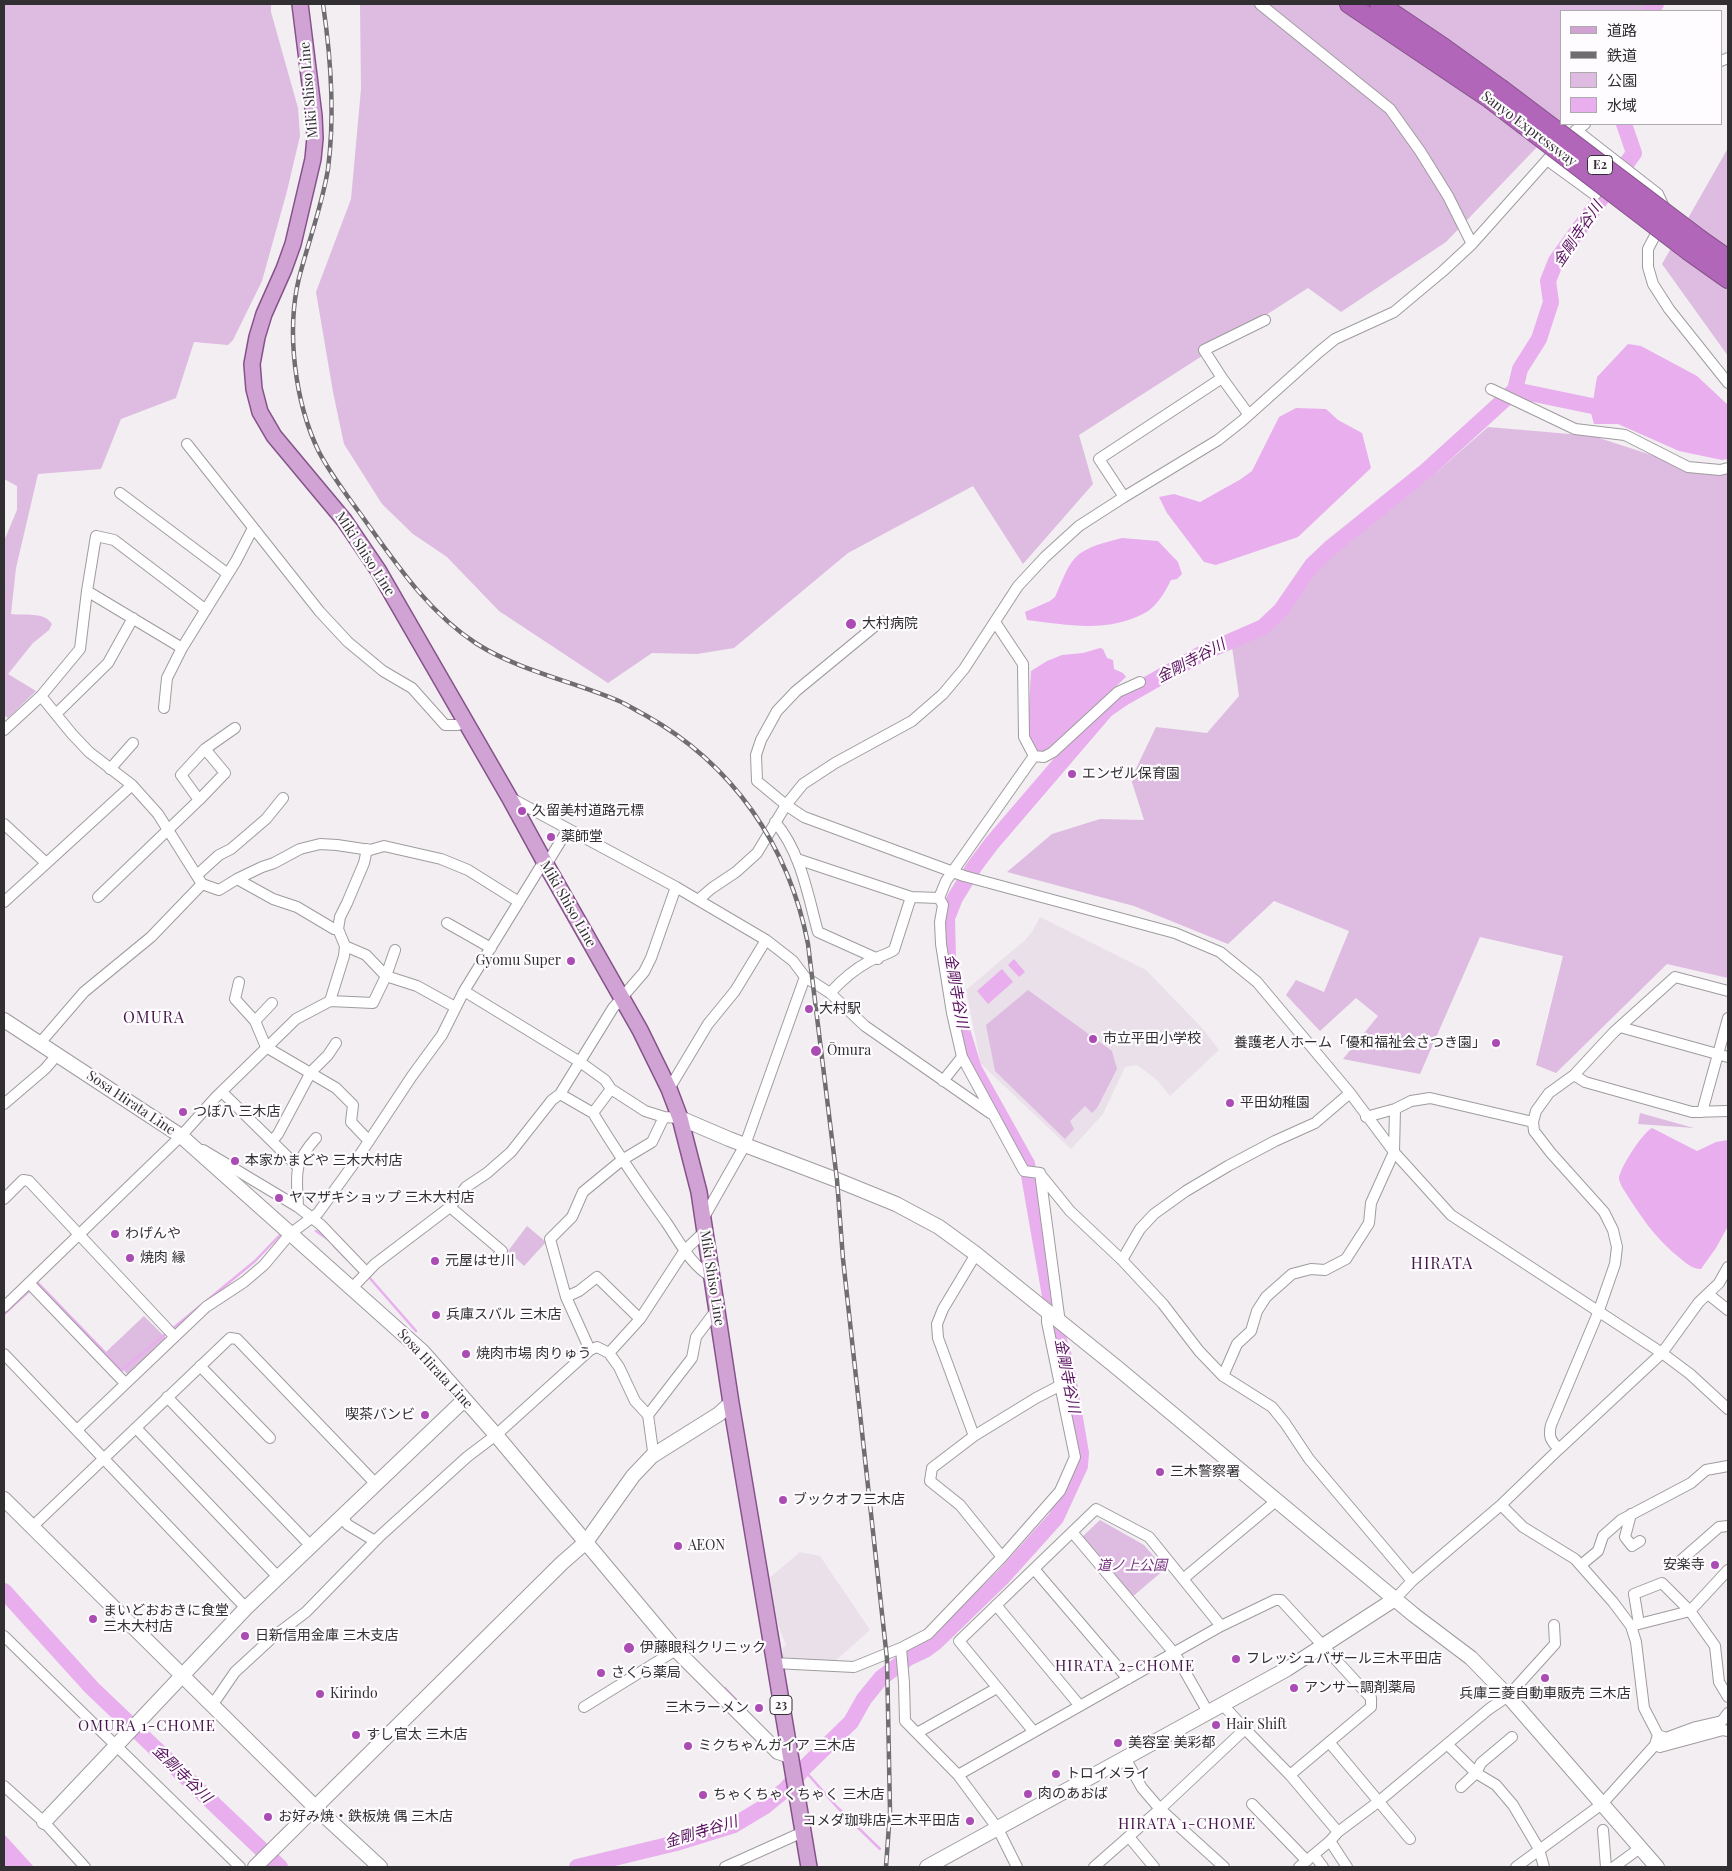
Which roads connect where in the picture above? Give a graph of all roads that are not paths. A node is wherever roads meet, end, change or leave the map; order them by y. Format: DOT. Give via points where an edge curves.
graph roads {
  1 [pos="300,4"];
  2 [pos="1260,4"];
  3 [pos="1349,4"];
  4 [pos="1379,4"];
  5 [pos="1495,94"];
  6 [pos="1584,125"];
  7 [pos="1576,130"];
  8 [pos="1547,160"];
  9 [pos="1616,161"];
  10 [pos="1472,244"];
  11 [pos="1695,246"];
  12 [pos="1728,259"];
  13 [pos="1728,279"];
  14 [pos="1265,320"];
  15 [pos="1222,378"];
  16 [pos="1728,383"];
  17 [pos="1491,388"];
  18 [pos="1248,415"];
  19 [pos="187,444"];
  20 [pos="1728,468"];
  21 [pos="120,493"];
  22 [pos="1124,497"];
  23 [pos="253,528"];
  24 [pos="228,574"];
  25 [pos="86,591"];
  26 [pos="206,610"];
  27 [pos="133,618"];
  28 [pos="881,622"];
  29 [pos="995,622"];
  30 [pos="182,648"];
  31 [pos="1140,682"];
  32 [pos="41,696"];
  33 [pos="164,708"];
  34 [pos="56,714"];
  35 [pos="465,722"];
  36 [pos="236,728"];
  37 [pos="4,730"];
  38 [pos="133,743"];
  39 [pos="205,749"];
  40 [pos="1034,756"];
  41 [pos="110,769"];
  42 [pos="132,785"];
  43 [pos="509,797"];
  44 [pos="283,798"];
  45 [pos="199,800"];
  46 [pos="786,805"];
  47 [pos="775,822"];
  48 [pos="4,824"];
  49 [pos="568,829"];
  50 [pos="169,831"];
  51 [pos="367,850"];
  52 [pos="797,859"];
  53 [pos="45,862"];
  54 [pos="545,863"];
  55 [pos="953,872"];
  56 [pos="237,879"];
  57 [pos="200,880"];
  58 [pos="676,887"];
  59 [pos="98,897"];
  60 [pos="911,897"];
  61 [pos="939,898"];
  62 [pos="698,900"];
  63 [pos="4,902"];
  64 [pos="519,902"];
  65 [pos="447,923"];
  66 [pos="338,929"];
  67 [pos="766,940"];
  68 [pos="345,946"];
  69 [pos="490,948"];
  70 [pos="395,950"];
  71 [pos="878,959"];
  72 [pos="386,976"];
  73 [pos="805,977"];
  74 [pos="239,982"];
  75 [pos="464,991"];
  76 [pos="1728,991"];
  77 [pos="830,993"];
  78 [pos="622,998"];
  79 [pos="330,1001"];
  80 [pos="272,1002"];
  81 [pos="455,1007"];
  82 [pos="1728,1018"];
  83 [pos="4,1020"];
  84 [pos="255,1021"];
  85 [pos="1620,1027"];
  86 [pos="336,1043"];
  87 [pos="40,1044"];
  88 [pos="266,1047"];
  89 [pos="58,1054"];
  90 [pos="1723,1056"];
  91 [pos="962,1057"];
  92 [pos="580,1062"];
  93 [pos="311,1072"];
  94 [pos="1574,1076"];
  95 [pos="944,1081"];
  96 [pos="612,1089"];
  97 [pos="668,1089"];
  98 [pos="222,1092"];
  99 [pos="1350,1093"];
  100 [pos="560,1094"];
  101 [pos="4,1104"];
  102 [pos="1395,1108"];
  103 [pos="1728,1111"];
  104 [pos="1702,1112"];
  105 [pos="593,1113"];
  106 [pos="993,1115"];
  107 [pos="1366,1116"];
  108 [pos="664,1117"];
  109 [pos="680,1118"];
  110 [pos="1533,1122"];
  111 [pos="181,1136"];
  112 [pos="316,1138"];
  113 [pos="272,1141"];
  114 [pos="369,1141"];
  115 [pos="745,1145"];
  116 [pos="1394,1152"];
  117 [pos="622,1160"];
  118 [pos="297,1166"];
  119 [pos="1040,1173"];
  120 [pos="4,1199"];
  121 [pos="298,1207"];
  122 [pos="450,1207"];
  123 [pos="311,1218"];
  124 [pos="704,1225"];
  125 [pos="290,1234"];
  126 [pos="80,1235"];
  127 [pos="685,1250"];
  128 [pos="976,1254"];
  129 [pos="495,1260"];
  130 [pos="1122,1260"];
  131 [pos="1728,1267"];
  132 [pos="366,1272"];
  133 [pos="712,1277"];
  134 [pos="29,1283"];
  135 [pos="352,1288"];
  136 [pos="1708,1294"];
  137 [pos="566,1297"];
  138 [pos="4,1306"];
  139 [pos="717,1309"];
  140 [pos="1728,1310"];
  141 [pos="1048,1312"];
  142 [pos="1598,1313"];
  143 [pos="640,1319"];
  144 [pos="1060,1323"];
  145 [pos="174,1336"];
  146 [pos="590,1350"];
  147 [pos="609,1353"];
  148 [pos="1662,1353"];
  149 [pos="4,1354"];
  150 [pos="200,1366"];
  151 [pos="1223,1376"];
  152 [pos="125,1383"];
  153 [pos="1061,1385"];
  154 [pos="167,1397"];
  155 [pos="464,1400"];
  156 [pos="731,1403"];
  157 [pos="1728,1409"];
  158 [pos="648,1415"];
  159 [pos="136,1428"];
  160 [pos="77,1430"];
  161 [pos="496,1435"];
  162 [pos="974,1436"];
  163 [pos="270,1438"];
  164 [pos="1559,1449"];
  165 [pos="652,1456"];
  166 [pos="104,1458"];
  167 [pos="1728,1466"];
  168 [pos="376,1484"];
  169 [pos="4,1499"];
  170 [pos="1276,1501"];
  171 [pos="1501,1505"];
  172 [pos="1631,1514"];
  173 [pos="341,1516"];
  174 [pos="1728,1526"];
  175 [pos="32,1527"];
  176 [pos="1072,1532"];
  177 [pos="1640,1540"];
  178 [pos="374,1541"];
  179 [pos="586,1542"];
  180 [pos="310,1546"];
  181 [pos="1002,1557"];
  182 [pos="1679,1562"];
  183 [pos="1581,1565"];
  184 [pos="1034,1569"];
  185 [pos="1728,1570"];
  186 [pos="278,1577"];
  187 [pos="1183,1579"];
  188 [pos="1412,1582"];
  189 [pos="1395,1599"];
  190 [pos="996,1605"];
  191 [pos="246,1608"];
  192 [pos="1690,1611"];
  193 [pos="1554,1624"];
  194 [pos="1635,1625"];
  195 [pos="1221,1626"];
  196 [pos="4,1636"];
  197 [pos="1324,1645"];
  198 [pos="901,1648"];
  199 [pos="676,1650"];
  200 [pos="1175,1654"];
  201 [pos="774,1663"];
  202 [pos="182,1676"];
  203 [pos="1128,1679"];
  204 [pos="997,1688"];
  205 [pos="1508,1696"];
  206 [pos="1728,1697"];
  207 [pos="213,1704"];
  208 [pos="1222,1704"];
  209 [pos="1080,1706"];
  210 [pos="584,1707"];
  211 [pos="1208,1712"];
  212 [pos="1728,1713"];
  213 [pos="1245,1729"];
  214 [pos="1728,1731"];
  215 [pos="1034,1732"];
  216 [pos="917,1733"];
  217 [pos="1512,1737"];
  218 [pos="1656,1740"];
  219 [pos="1329,1742"];
  220 [pos="1447,1744"];
  221 [pos="115,1746"];
  222 [pos="791,1758"];
  223 [pos="1125,1758"];
  224 [pos="1476,1773"];
  225 [pos="958,1775"];
  226 [pos="1290,1775"];
  227 [pos="4,1786"];
  228 [pos="1461,1787"];
  229 [pos="1378,1802"];
  230 [pos="1252,1804"];
  231 [pos="1602,1804"];
  232 [pos="315,1807"];
  233 [pos="1160,1809"];
  234 [pos="44,1822"];
  235 [pos="998,1829"];
  236 [pos="1603,1830"];
  237 [pos="803,1832"];
  238 [pos="1338,1832"];
  239 [pos="1129,1837"];
  240 [pos="1410,1839"];
  241 [pos="1330,1841"];
  242 [pos="1640,1848"];
  243 [pos="1539,1850"];
  244 [pos="1307,1861"];
  245 [pos="85,1867"];
  246 [pos="240,1867"];
  247 [pos="255,1867"];
  248 [pos="380,1867"];
  249 [pos="725,1867"];
  250 [pos="809,1867"];
  251 [pos="928,1867"];
  252 [pos="1017,1867"];
  253 [pos="1094,1867"];
  254 [pos="1154,1867"];
  255 [pos="1224,1867"];
  256 [pos="1322,1867"];
  257 [pos="1346,1867"];
  258 [pos="1516,1867"];
  259 [pos="1544,1867"];
  260 [pos="1606,1867"];
  261 [pos="1614,1867"];
  262 [pos="1657,1867"];
  1 -- 35 [label="main road, Miki Shiso Line / 23" via="314,116 313,159 293,244 257,337 252,364 254,389 260,412 274,436 363,544"];
  2 -- 10 [label="street" via="1390,109 1448,196"];
  3 -- 5 [label="highway, Sanyo Expressway / E2"];
  4 -- 5 [label="highway, Sanyo Expressway / E2" via="1443,47"];
  5 -- 11 [label="highway, Sanyo Expressway / E2, bridge"];
  6 -- 7 [label="street"];
  7 -- 8 [label="street"];
  7 -- 9 [label="street"];
  8 -- 9 [label="street" via="1595,195"];
  8 -- 10 [label="street"];
  9 -- 16 [label="street" via="1658,194 1664,218 1648,249 1648,267 1653,284"];
  10 -- 18 [label="street" via="1394,312 1335,340 1319,352"];
  11 -- 12 [label="highway, Sanyo Expressway / E2"];
  11 -- 13 [label="highway, Sanyo Expressway / E2"];
  14 -- 15 [label="street" via="1204,350"];
  15 -- 18 [label="street"];
  15 -- 22 [label="street" via="1099,459"];
  17 -- 20 [label="street" via="1575,429 1625,435 1688,467"];
  18 -- 22 [label="street" via="1218,440"];
  19 -- 23 [label="street"];
  21 -- 24 [label="street"];
  22 -- 29 [label="street" via="1079,526 1045,557 1018,586"];
  23 -- 24 [label="street"];
  23 -- 35 [label="street" via="348,642 384,671 412,688 445,725"];
  24 -- 26 [label="street"];
  25 -- 26 [label="street" via="96,536 114,540"];
  25 -- 27 [label="street"];
  25 -- 32 [label="street" via="80,650"];
  26 -- 30 [label="street"];
  27 -- 30 [label="street"];
  27 -- 34 [label="street" via="108,663"];
  28 -- 46 [label="street" via="796,691 777,711 761,740 756,755 757,781"];
  29 -- 40 [label="street" via="1023,664 1024,737"];
  29 -- 46 [label="street" via="943,694 912,721 803,784"];
  30 -- 33 [label="street" via="167,678"];
  31 -- 40 [label="street" via="1118,692 1053,752 1044,757"];
  32 -- 34 [label="street"];
  32 -- 37 [label="street"];
  34 -- 41 [label="street" via="89,752"];
  35 -- 43 [label="main road, Miki Shiso Line / 23"];
  36 -- 39 [label="street"];
  38 -- 41 [label="street"];
  39 -- 45 [label="street" via="181,775"];
  39 -- 45 [label="street" via="226,773"];
  40 -- 55 [label="street"];
  41 -- 42 [label="street"];
  42 -- 50 [label="street"];
  42 -- 53 [label="street"];
  43 -- 49 [label="street"];
  43 -- 54 [label="main road, Miki Shiso Line / 23"];
  44 -- 57 [label="street" via="266,819 231,850 219,855"];
  45 -- 50 [label="street"];
  46 -- 47 [label="street"];
  46 -- 55 [label="street" via="804,817"];
  47 -- 52 [label="street"];
  47 -- 62 [label="street" via="757,853"];
  48 -- 53 [label="street"];
  49 -- 54 [label="street"];
  49 -- 58 [label="street"];
  50 -- 57 [label="street"];
  50 -- 59 [label="street"];
  51 -- 56 [label="street" via="337,845 300,849"];
  51 -- 64 [label="street" via="392,846 441,859 468,870"];
  51 -- 66 [label="street"];
  52 -- 60 [label="street"];
  52 -- 71 [label="street" via="818,932"];
  53 -- 63 [label="street"];
  54 -- 64 [label="street"];
  54 -- 78 [label="main road, Miki Shiso Line / 23"];
  55 -- 61 [label="street"];
  55 -- 99 [label="street" via="1175,933 1220,952 1257,982"];
  56 -- 57 [label="street" via="219,890"];
  56 -- 66 [label="street"];
  57 -- 87 [label="street" via="151,937 84,992"];
  58 -- 62 [label="street"];
  58 -- 78 [label="street" via="651,958 644,972"];
  60 -- 61 [label="street"];
  60 -- 71 [label="street" via="894,950"];
  61 -- 91 [label="street" via="943,905 940,922 945,974"];
  62 -- 67 [label="street"];
  64 -- 69 [label="street"];
  65 -- 69 [label="street"];
  66 -- 68 [label="street"];
  67 -- 73 [label="street" via="793,961"];
  67 -- 97 [label="street"];
  68 -- 72 [label="street" via="366,955"];
  68 -- 79 [label="street"];
  69 -- 75 [label="street"];
  70 -- 72 [label="street"];
  71 -- 77 [label="street" via="869,960"];
  72 -- 79 [label="street" via="373,1003"];
  72 -- 81 [label="street" via="417,986"];
  73 -- 77 [label="street"];
  73 -- 115 [label="street"];
  74 -- 84 [label="street" via="234,999"];
  75 -- 81 [label="street"];
  75 -- 92 [label="street"];
  76 -- 85 [label="street" via="1675,977"];
  77 -- 95 [label="street" via="865,1026"];
  78 -- 92 [label="street"];
  78 -- 97 [label="main road, Miki Shiso Line / 23"];
  79 -- 88 [label="street" via="296,1019"];
  80 -- 84 [label="street"];
  81 -- 114 [label="street" via="442,1035"];
  82 -- 90 [label="street"];
  83 -- 87 [label="street, Sosa Hirata Line"];
  84 -- 88 [label="street"];
  85 -- 90 [label="street"];
  85 -- 94 [label="street"];
  86 -- 93 [label="street"];
  87 -- 89 [label="street, Sosa Hirata Line"];
  88 -- 93 [label="street"];
  88 -- 98 [label="street"];
  89 -- 101 [label="street"];
  89 -- 111 [label="street, Sosa Hirata Line"];
  90 -- 104 [label="street"];
  91 -- 95 [label="street"];
  91 -- 106 [label="street"];
  92 -- 96 [label="street"];
  92 -- 100 [label="street"];
  93 -- 113 [label="street"];
  93 -- 114 [label="street" via="336,1088 353,1105 351,1122"];
  94 -- 104 [label="street" via="1585,1082"];
  94 -- 110 [label="street" via="1549,1093 1536,1110"];
  95 -- 106 [label="street"];
  96 -- 105 [label="street"];
  96 -- 108 [label="street" via="645,1111"];
  97 -- 109 [label="main road, Miki Shiso Line / 23"];
  98 -- 111 [label="street"];
  98 -- 113 [label="street"];
  99 -- 107 [label="street"];
  99 -- 130 [label="street" via="1315,1123 1228,1166 1162,1208 1140,1229"];
  100 -- 105 [label="street"];
  100 -- 122 [label="street" via="511,1152 466,1188"];
  102 -- 107 [label="street"];
  102 -- 110 [label="street" via="1430,1098"];
  102 -- 116 [label="street"];
  103 -- 104 [label="street"];
  105 -- 117 [label="street"];
  106 -- 119 [label="street" via="1024,1171"];
  107 -- 116 [label="street"];
  108 -- 109 [label="street"];
  108 -- 117 [label="street" via="652,1142"];
  109 -- 115 [label="street"];
  109 -- 124 [label="main road, Miki Shiso Line / 23"];
  110 -- 142 [label="street" via="1534,1131 1604,1212 1613,1230 1617,1247 1615,1264"];
  111 -- 121 [label="street"];
  111 -- 125 [label="street, Sosa Hirata Line"];
  111 -- 126 [label="street"];
  112 -- 118 [label="street"];
  113 -- 118 [label="street"];
  114 -- 123 [label="street" via="318,1213"];
  115 -- 124 [label="street"];
  115 -- 128 [label="street" via="896,1204 939,1227"];
  116 -- 142 [label="street" via="1451,1215"];
  116 -- 151 [label="street" via="1371,1203 1369,1223 1346,1259 1325,1270 1310,1269 1292,1274 1266,1297 1257,1311 1251,1331 1237,1344"];
  117 -- 127 [label="street"];
  117 -- 137 [label="street" via="583,1192 572,1216 550,1239"];
  118 -- 121 [label="street"];
  119 -- 130 [label="street" via="1070,1211"];
  119 -- 144 [label="street"];
  120 -- 126 [label="street" via="23,1180 29,1182"];
  121 -- 123 [label="street"];
  122 -- 129 [label="street" via="502,1251"];
  122 -- 132 [label="street"];
  123 -- 125 [label="street"];
  123 -- 132 [label="street"];
  124 -- 127 [label="street"];
  124 -- 133 [label="main road, Miki Shiso Line / 23"];
  125 -- 135 [label="street, Sosa Hirata Line"];
  125 -- 145 [label="street" via="264,1265 206,1307"];
  126 -- 134 [label="street"];
  126 -- 145 [label="street"];
  127 -- 133 [label="street" via="702,1272"];
  127 -- 143 [label="street"];
  128 -- 141 [label="street"];
  128 -- 162 [label="street" via="937,1324 938,1338"];
  130 -- 151 [label="street"];
  131 -- 136 [label="street"];
  132 -- 135 [label="street"];
  133 -- 139 [label="main road, Miki Shiso Line / 23"];
  134 -- 138 [label="street"];
  134 -- 152 [label="street"];
  135 -- 155 [label="street, Sosa Hirata Line" via="423,1352"];
  136 -- 140 [label="street"];
  136 -- 148 [label="street"];
  137 -- 143 [label="street" via="597,1277"];
  137 -- 146 [label="street"];
  139 -- 156 [label="main road, Miki Shiso Line / 23"];
  139 -- 158 [label="street" via="696,1337 692,1358"];
  141 -- 144 [label="street"];
  141 -- 153 [label="street" via="1047,1322"];
  142 -- 148 [label="street"];
  142 -- 164 [label="street" via="1551,1425 1551,1441"];
  143 -- 147 [label="street"];
  144 -- 170 [label="street"];
  145 -- 152 [label="street"];
  146 -- 147 [label="street" via="597,1346"];
  146 -- 161 [label="street"];
  147 -- 158 [label="street" via="620,1367 635,1401"];
  148 -- 157 [label="street"];
  148 -- 164 [label="street"];
  149 -- 160 [label="street"];
  150 -- 154 [label="street"];
  150 -- 163 [label="street"];
  150 -- 168 [label="street" via="230,1338 237,1339"];
  151 -- 188 [label="street" via="1272,1407 1321,1473"];
  152 -- 160 [label="street"];
  153 -- 162 [label="street"];
  153 -- 181 [label="street" via="1075,1457 1060,1491"];
  154 -- 159 [label="street"];
  154 -- 180 [label="street"];
  155 -- 161 [label="street, Sosa Hirata Line"];
  155 -- 168 [label="street"];
  156 -- 165 [label="street"];
  156 -- 201 [label="main road, Miki Shiso Line / 23"];
  158 -- 165 [label="street"];
  159 -- 166 [label="street"];
  159 -- 186 [label="street"];
  160 -- 166 [label="street"];
  161 -- 178 [label="street"];
  161 -- 179 [label="street, Sosa Hirata Line"];
  162 -- 181 [label="street" via="932,1468 930,1481 960,1505"];
  164 -- 171 [label="street"];
  165 -- 179 [label="street" via="633,1476"];
  166 -- 175 [label="street"];
  166 -- 191 [label="street"];
  167 -- 172 [label="street" via="1706,1470 1691,1483"];
  168 -- 173 [label="street"];
  169 -- 175 [label="street"];
  170 -- 187 [label="street"];
  170 -- 189 [label="street"];
  171 -- 183 [label="street" via="1523,1527"];
  171 -- 188 [label="street"];
  172 -- 177 [label="street" via="1625,1537 1632,1546"];
  172 -- 183 [label="street" via="1603,1536 1598,1551"];
  173 -- 178 [label="street" via="348,1525"];
  173 -- 180 [label="street"];
  174 -- 182 [label="street" via="1719,1527"];
  175 -- 202 [label="street"];
  176 -- 184 [label="street"];
  176 -- 187 [label="street" via="1096,1509 1149,1537"];
  176 -- 200 [label="street"];
  178 -- 207 [label="street" via="306,1612 235,1672"];
  179 -- 199 [label="street, Sosa Hirata Line"];
  179 -- 232 [label="street"];
  180 -- 186 [label="street"];
  181 -- 198 [label="street" via="928,1634"];
  183 -- 194 [label="street"];
  184 -- 190 [label="street"];
  184 -- 203 [label="street"];
  185 -- 192 [label="street"];
  186 -- 191 [label="street"];
  187 -- 195 [label="street"];
  188 -- 189 [label="street"];
  189 -- 197 [label="street"];
  189 -- 205 [label="street" via="1471,1658"];
  190 -- 204 [label="street" via="959,1641"];
  190 -- 209 [label="street"];
  191 -- 202 [label="street"];
  192 -- 194 [label="street"];
  192 -- 194 [label="street" via="1662,1582 1634,1594"];
  192 -- 206 [label="street" via="1715,1646 1718,1682"];
  193 -- 205 [label="street" via="1555,1644"];
  194 -- 218 [label="street" via="1644,1708"];
  195 -- 197 [label="street" via="1281,1600"];
  195 -- 200 [label="street"];
  196 -- 221 [label="street"];
  197 -- 208 [label="street"];
  197 -- 219 [label="street" via="1371,1698 1371,1707"];
  198 -- 201 [label="street" via="854,1667"];
  198 -- 216 [label="street" via="905,1721"];
  199 -- 210 [label="street"];
  199 -- 222 [label="street, Sosa Hirata Line" via="778,1752"];
  200 -- 203 [label="street"];
  200 -- 211 [label="street"];
  201 -- 222 [label="main road, Miki Shiso Line / 23"];
  202 -- 207 [label="street"];
  202 -- 221 [label="street"];
  203 -- 209 [label="street"];
  204 -- 215 [label="street"];
  204 -- 216 [label="street"];
  205 -- 220 [label="street"];
  205 -- 231 [label="street"];
  207 -- 232 [label="street"];
  208 -- 211 [label="street"];
  208 -- 213 [label="street"];
  209 -- 215 [label="street"];
  211 -- 223 [label="street"];
  212 -- 218 [label="street" via="1722,1721"];
  213 -- 226 [label="street"];
  213 -- 233 [label="street"];
  214 -- 218 [label="street" via="1660,1747"];
  215 -- 225 [label="street"];
  216 -- 225 [label="street"];
  217 -- 224 [label="street" via="1481,1763"];
  218 -- 231 [label="street"];
  219 -- 226 [label="street"];
  219 -- 229 [label="street"];
  220 -- 224 [label="street"];
  220 -- 229 [label="street"];
  221 -- 234 [label="street"];
  221 -- 246 [label="street"];
  222 -- 237 [label="main road, Miki Shiso Line / 23"];
  223 -- 233 [label="street" via="1142,1788"];
  223 -- 235 [label="street"];
  224 -- 228 [label="street"];
  224 -- 243 [label="street" via="1496,1786 1513,1805"];
  225 -- 235 [label="street"];
  226 -- 238 [label="street"];
  227 -- 234 [label="street"];
  229 -- 238 [label="street"];
  229 -- 240 [label="street"];
  230 -- 244 [label="street"];
  231 -- 242 [label="street"];
  231 -- 243 [label="street"];
  232 -- 247 [label="street"];
  232 -- 248 [label="street"];
  233 -- 239 [label="street"];
  233 -- 255 [label="street"];
  234 -- 245 [label="street"];
  235 -- 251 [label="street"];
  235 -- 252 [label="street"];
  236 -- 260 [label="street"];
  237 -- 249 [label="street"];
  237 -- 250 [label="main road, Miki Shiso Line / 23"];
  238 -- 241 [label="street"];
  239 -- 253 [label="street"];
  239 -- 254 [label="street"];
  241 -- 244 [label="street"];
  241 -- 257 [label="street"];
  242 -- 261 [label="street"];
  242 -- 262 [label="street"];
  243 -- 258 [label="street"];
  243 -- 259 [label="street"];
  244 -- 256 [label="street"];
}
